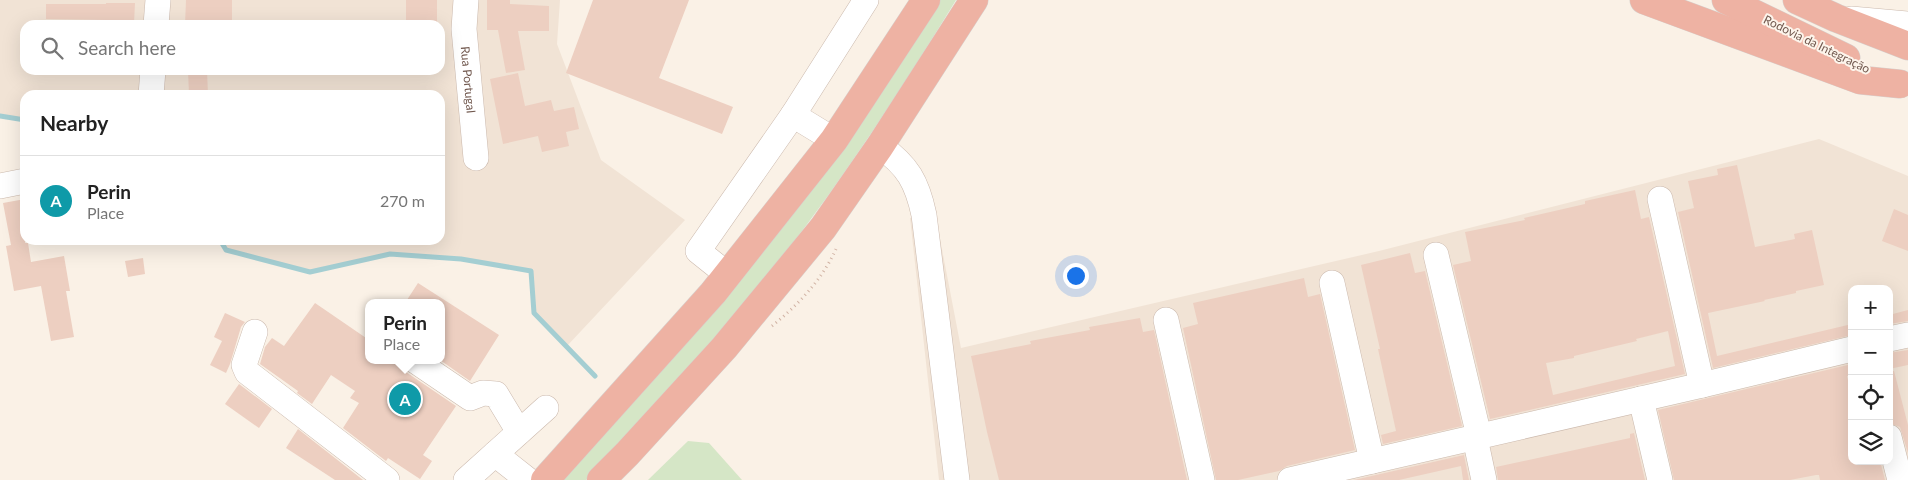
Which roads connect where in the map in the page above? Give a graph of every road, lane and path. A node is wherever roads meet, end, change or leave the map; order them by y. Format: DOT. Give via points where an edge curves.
graph roads {
  1 [pos="158,0"];
  2 [pos="466,0"];
  3 [pos="866,0"];
  4 [pos="926,0"];
  5 [pos="974,0"];
  6 [pos="1644,0"];
  7 [pos="1726,0"];
  8 [pos="1797,0"];
  9 [pos="1827,9"];
  10 [pos="156,20"];
  11 [pos="1908,24"];
  12 [pos="1908,46"];
  13 [pos="153,75"];
  14 [pos="1904,87"];
  15 [pos="151,90"];
  16 [pos="793,115"];
  17 [pos="834,140"];
  18 [pos="880,146"];
  19 [pos="476,158"];
  20 [pos="20,182"];
  21 [pos="0,186"];
  22 [pos="1660,199"];
  23 [pos="1436,255"];
  24 [pos="728,275"];
  25 [pos="1332,283"];
  26 [pos="1166,320"];
  27 [pos="256,332"];
  28 [pos="1908,335"];
  29 [pos="1893,338"];
  30 [pos="1848,350"];
  31 [pos="420,364"];
  32 [pos="1702,385"];
  33 [pos="1641,399"];
  34 [pos="546,408"];
  35 [pos="519,432"];
  36 [pos="1477,437"];
  37 [pos="1893,453"];
  38 [pos="495,454"];
  39 [pos="1372,461"];
  40 [pos="1303,478"];
  41 [pos="387,480"];
  42 [pos="466,480"];
  43 [pos="528,480"];
  44 [pos="545,480"];
  45 [pos="601,480"];
  46 [pos="958,480"];
  47 [pos="1202,480"];
  48 [pos="1484,480"];
  49 [pos="1660,480"];
  50 [pos="1900,480"];
  1 -- 10 [label="street"];
  2 -- 19 [label="street, Rua Portugal" via="464,29"];
  3 -- 16 [label="street"];
  4 -- 17 [label="highway"];
  5 -- 18 [label="highway"];
  6 -- 14 [label="highway" via="1860,80"];
  7 -- 14 [label="highway, Rodovia da Integração"];
  8 -- 9 [label="highway"];
  9 -- 11 [label="street"];
  9 -- 12 [label="highway"];
  13 -- 15 [label="street"];
  16 -- 17 [label="street"];
  16 -- 24 [label="street" via="698,251"];
  17 -- 24 [label="highway"];
  18 -- 45 [label="highway" via="822,228 724,348"];
  18 -- 46 [label="street" via="898,159 919,193"];
  20 -- 21 [label="street"];
  22 -- 32 [label="street"];
  23 -- 36 [label="street"];
  24 -- 44 [label="highway"];
  25 -- 39 [label="street"];
  26 -- 47 [label="street"];
  27 -- 41 [label="street" via="244,365 247,372"];
  28 -- 29 [label="street"];
  30 -- 32 [label="street"];
  31 -- 35 [label="street" via="470,398 483,393 496,394"];
  32 -- 33 [label="street"];
  33 -- 36 [label="street"];
  33 -- 49 [label="street"];
  34 -- 35 [label="street"];
  35 -- 38 [label="street"];
  36 -- 39 [label="street"];
  36 -- 48 [label="street"];
  37 -- 50 [label="street"];
  38 -- 42 [label="street"];
  38 -- 43 [label="street"];
  39 -- 40 [label="street"];
}
